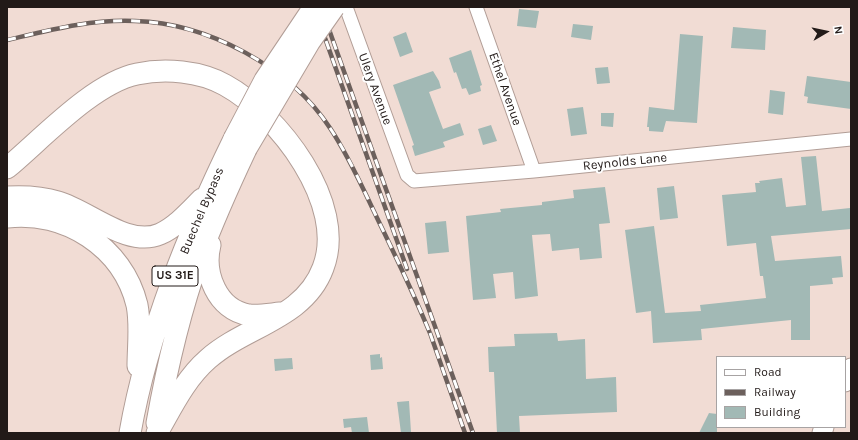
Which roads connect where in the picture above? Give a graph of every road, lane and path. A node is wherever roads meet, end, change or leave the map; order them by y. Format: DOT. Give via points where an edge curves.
graph roads {
  1 [pos="314,7"];
  2 [pos="334,7"];
  3 [pos="346,7"];
  4 [pos="476,7"];
  5 [pos="851,139"];
  6 [pos="240,144"];
  7 [pos="7,168"];
  8 [pos="405,170"];
  9 [pos="534,171"];
  10 [pos="206,196"];
  11 [pos="7,197"];
  12 [pos="216,215"];
  13 [pos="7,217"];
  14 [pos="283,313"];
  15 [pos="851,368"];
  16 [pos="846,380"];
  17 [pos="139,394"];
  18 [pos="130,433"];
  19 [pos="156,433"];
  1 -- 6 [label="main road, Buechel Bypass / US 31E, bridge" via="266,80"];
  2 -- 6 [label="main road, Buechel Bypass / US 31E, bridge"];
  3 -- 8 [label="street, Ulery Avenue"];
  4 -- 9 [label="street, Ethel Avenue"];
  5 -- 9 [label="street, Reynolds Lane"];
  6 -- 10 [label="main road, Buechel Bypass / US 31E"];
  6 -- 12 [label="main road, Buechel Bypass / US 31E"];
  7 -- 14 [label="main road" via="81,105 127,77 153,72 186,73 225,85 255,108 294,149 312,177 326,210 328,247 323,269 306,298"];
  8 -- 9 [label="street, Reynolds Lane" via="410,179 422,181"];
  10 -- 11 [label="main road" via="168,229 160,234 145,237 123,233 58,202 20,196"];
  10 -- 17 [label="main road, Buechel Bypass / US 31E" via="159,323"];
  12 -- 14 [label="main road" via="208,263 219,296 228,305 249,315"];
  12 -- 19 [label="main road, Buechel Bypass / US 31E" via="199,257 175,336"];
  13 -- 17 [label="main road" via="33,216 64,223 93,239 120,267 133,292 139,319"];
  14 -- 19 [label="main road" via="269,324 234,340 206,360 182,389"];
  15 -- 16 [label="main road"];
  17 -- 18 [label="main road, Buechel Bypass / US 31E"];
}
